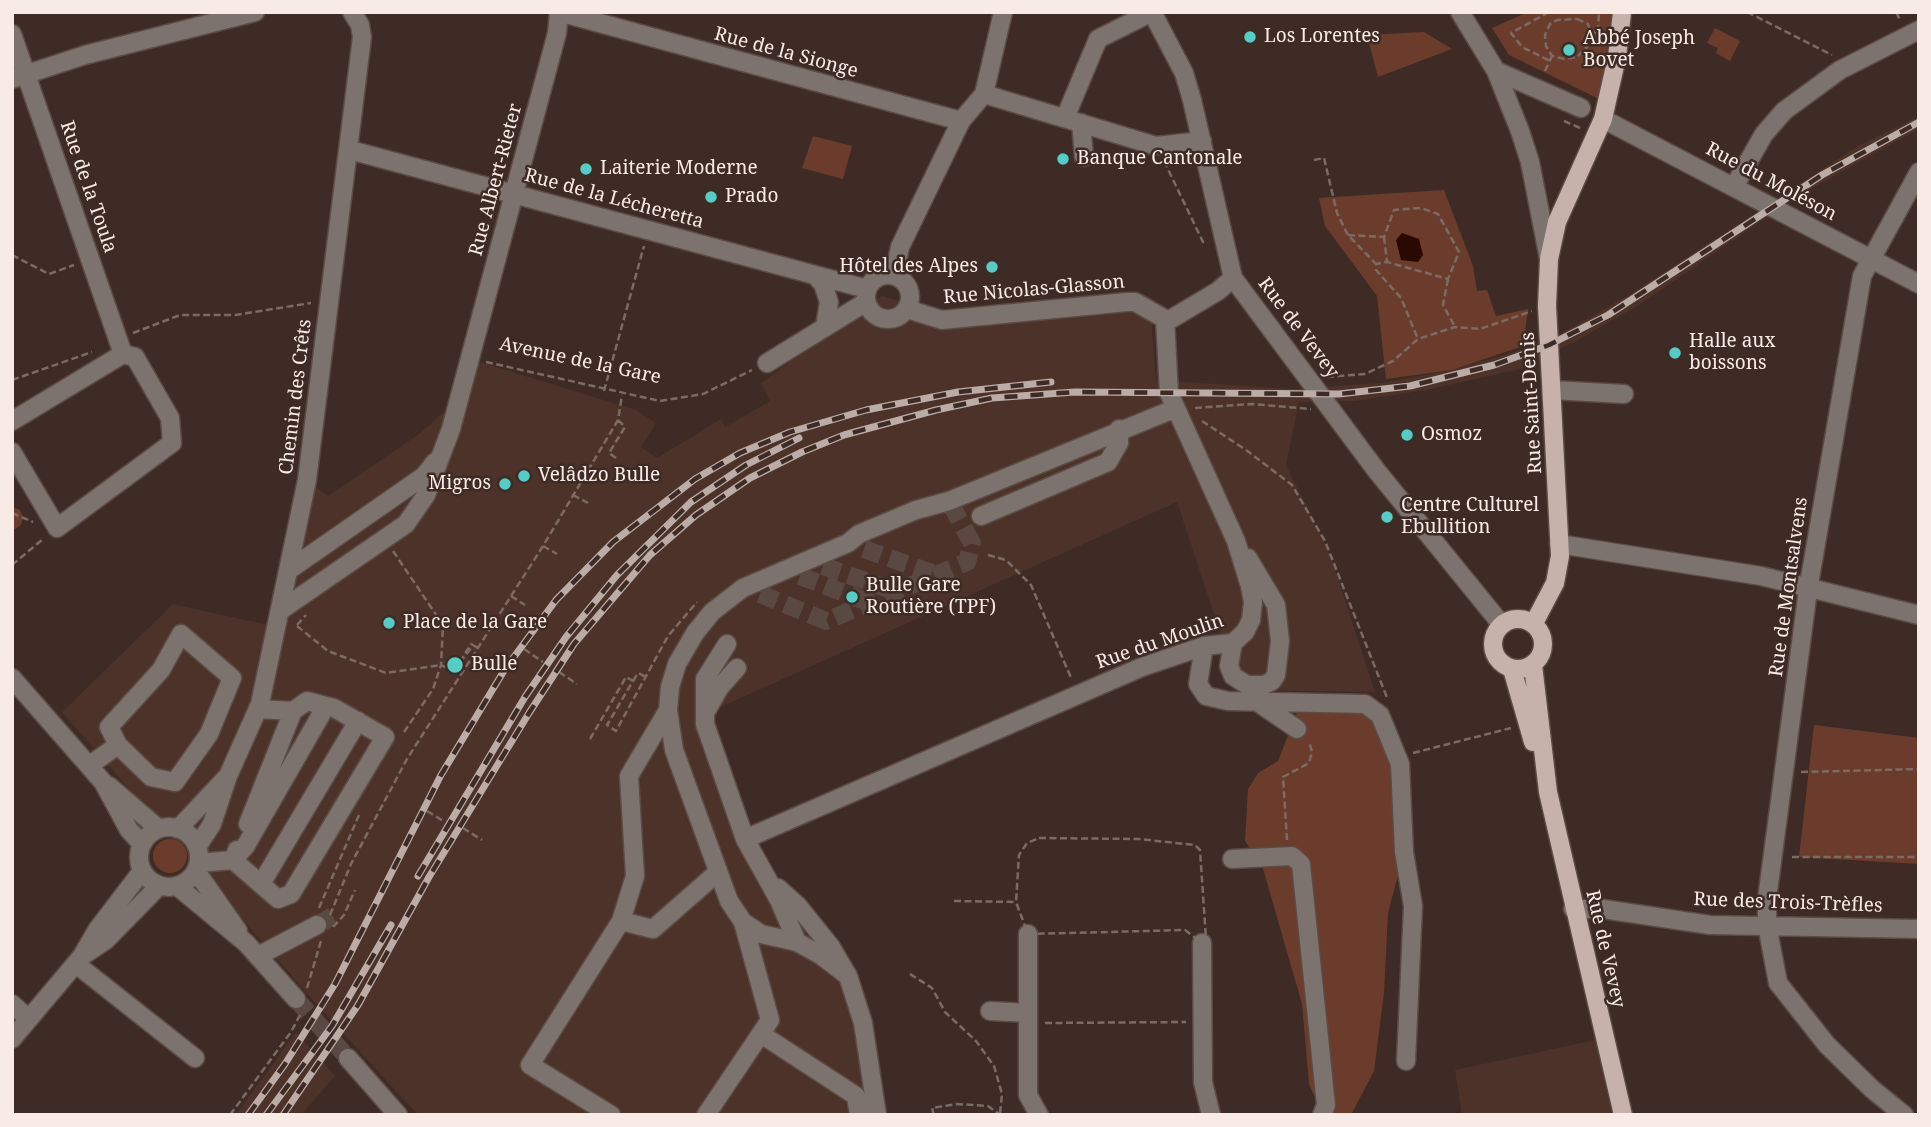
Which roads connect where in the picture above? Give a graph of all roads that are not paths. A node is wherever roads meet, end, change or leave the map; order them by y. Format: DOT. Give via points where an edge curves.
graph roads {
  1 [pos="255,12"];
  2 [pos="559,12"];
  3 [pos="1003,12"];
  4 [pos="1152,12"];
  5 [pos="1460,12"];
  6 [pos="1622,12"];
  7 [pos="356,13"];
  8 [pos="1911,28"];
  9 [pos="12,34"];
  10 [pos="1496,71"];
  11 [pos="20,76"];
  12 [pos="985,94"];
  13 [pos="1581,108"];
  14 [pos="1603,119"];
  15 [pos="961,121"];
  16 [pos="1073,121"];
  17 [pos="1202,142"];
  18 [pos="350,150"];
  19 [pos="1084,157"];
  20 [pos="1919,172"];
  21 [pos="1735,186"];
  22 [pos="513,194"];
  23 [pos="1871,258"];
  24 [pos="1549,259"];
  25 [pos="815,275"];
  26 [pos="894,275"];
  27 [pos="1233,278"];
  28 [pos="1919,284"];
  29 [pos="866,295"];
  30 [pos="907,309"];
  31 [pos="1165,319"];
  32 [pos="825,327"];
  33 [pos="123,354"];
  34 [pos="767,363"];
  35 [pos="1552,390"];
  36 [pos="1624,394"];
  37 [pos="1174,409"];
  38 [pos="12,421"];
  39 [pos="1119,429"];
  40 [pos="12,452"];
  41 [pos="441,455"];
  42 [pos="981,516"];
  43 [pos="1236,541"];
  44 [pos="1559,544"];
  45 [pos="289,569"];
  46 [pos="1808,590"];
  47 [pos="281,610"];
  48 [pos="1919,615"];
  49 [pos="1534,623"];
  50 [pos="1502,625"];
  51 [pos="1233,643"];
  52 [pos="727,644"];
  53 [pos="1204,646"];
  54 [pos="1533,665"];
  55 [pos="737,668"];
  56 [pos="1512,669"];
  57 [pos="12,678"];
  58 [pos="1256,701"];
  59 [pos="331,707"];
  60 [pos="258,709"];
  61 [pos="668,710"];
  62 [pos="293,711"];
  63 [pos="703,716"];
  64 [pos="358,722"];
  65 [pos="1297,729"];
  66 [pos="118,745"];
  67 [pos="90,765"];
  68 [pos="228,776"];
  69 [pos="103,782"];
  70 [pos="1548,792"];
  71 [pos="169,829"];
  72 [pos="746,839"];
  73 [pos="142,844"];
  74 [pos="1232,859"];
  75 [pos="197,860"];
  76 [pos="237,864"];
  77 [pos="142,871"];
  78 [pos="718,872"];
  79 [pos="771,882"];
  80 [pos="261,884"];
  81 [pos="159,886"];
  82 [pos="177,886"];
  83 [pos="1573,909"];
  84 [pos="621,921"];
  85 [pos="743,922"];
  86 [pos="1768,925"];
  87 [pos="323,927"];
  88 [pos="1919,929"];
  89 [pos="1028,934"];
  90 [pos="797,942"];
  91 [pos="1202,943"];
  92 [pos="252,950"];
  93 [pos="79,960"];
  94 [pos="848,976"];
  95 [pos="301,1001"];
  96 [pos="12,1004"];
  97 [pos="990,1011"];
  98 [pos="29,1018"];
  99 [pos="1028,1018"];
  100 [pos="761,1034"];
  101 [pos="12,1039"];
  102 [pos="195,1058"];
  103 [pos="348,1058"];
  104 [pos="1406,1061"];
  105 [pos="398,1115"];
  106 [pos="611,1115"];
  107 [pos="706,1115"];
  108 [pos="859,1115"];
  109 [pos="877,1115"];
  110 [pos="1039,1115"];
  111 [pos="1211,1115"];
  112 [pos="1322,1115"];
  113 [pos="1623,1115"];
  114 [pos="1904,1115"];
  1 -- 11 [label="street"];
  2 -- 15 [label="street, Rue de la Sionge"];
  2 -- 22 [label="street, Rue Albert-Rieter" via="558,33"];
  3 -- 12 [label="street"];
  4 -- 16 [label="street" via="1098,40"];
  4 -- 17 [label="street, Rue de Vevey" via="1184,73"];
  5 -- 10 [label="street, Rue Saint-Denis"];
  6 -- 14 [label="main road, Rue Saint-Denis"];
  7 -- 18 [label="street, Chemin des Crêts" via="362,37"];
  8 -- 21 [label="street" via="1784,111 1764,134"];
  9 -- 11 [label="street, Rue de la Toula"];
  10 -- 13 [label="street"];
  10 -- 24 [label="street, Rue Saint-Denis" via="1530,162"];
  11 -- 33 [label="street, Rue de la Toula"];
  12 -- 15 [label="street"];
  12 -- 16 [label="street"];
  14 -- 21 [label="street, Rue du Moléson"];
  14 -- 24 [label="main road, Rue Saint-Denis" via="1557,222"];
  15 -- 26 [label="street" via="900,247"];
  16 -- 17 [label="street" via="1156,145"];
  16 -- 19 [label="street"];
  17 -- 27 [label="street, Rue de Vevey"];
  18 -- 22 [label="street, Rue de la Lécheretta"];
  18 -- 45 [label="street, Chemin des Crêts" via="307,480"];
  20 -- 23 [label="street, Rue de Montsalvens"];
  21 -- 23 [label="street, Rue du Moléson"];
  22 -- 25 [label="street, Rue de la Lécheretta"];
  22 -- 41 [label="street, Rue Albert-Rieter"];
  23 -- 28 [label="street, Rue du Moléson"];
  23 -- 46 [label="street, Rue de Montsalvens" via="1862,276"];
  24 -- 35 [label="main road, Rue Saint-Denis"];
  25 -- 29 [label="street, Rue de la Lécheretta"];
  25 -- 32 [label="street" via="829,302"];
  26 -- 29 [label="street" via="881,276"];
  26 -- 30 [label="street" via="909,289"];
  27 -- 31 [label="street" via="1186,311"];
  27 -- 50 [label="street, Rue de Vevey" via="1376,470"];
  29 -- 30 [label="street" via="869,310 880,319 895,318"];
  29 -- 32 [label="street"];
  30 -- 31 [label="street, Rue Nicolas-Glasson" via="942,320 1135,302"];
  31 -- 37 [label="street, Rue du Moulin" via="1167,387"];
  32 -- 34 [label="street"];
  33 -- 38 [label="street"];
  33 -- 40 [label="street" via="135,357 170,418 172,443 53,531"];
  35 -- 36 [label="street"];
  35 -- 44 [label="main road, Rue Saint-Denis"];
  37 -- 39 [label="street"];
  37 -- 43 [label="street, Rue du Moulin"];
  39 -- 42 [label="street" via="1119,443 1108,463"];
  39 -- 61 [label="street" via="949,501 923,518 712,612 673,673"];
  41 -- 45 [label="street" via="424,476"];
  41 -- 47 [label="street, Rue Albert-Rieter" via="417,512 406,524"];
  43 -- 51 [label="street, Rue du Moulin" via="1253,602 1245,632"];
  43 -- 51 [label="street" via="1276,605 1280,641 1272,681 1247,685 1233,676 1229,666"];
  44 -- 46 [label="street" via="1760,576"];
  44 -- 49 [label="main road, Rue Saint-Denis" via="1555,583"];
  45 -- 47 [label="street, Chemin des Crêts"];
  46 -- 48 [label="street"];
  46 -- 86 [label="street, Rue de Montsalvens" via="1767,899"];
  47 -- 60 [label="street, Chemin des Crêts"];
  49 -- 50 [label="main road" via="1517,618"];
  49 -- 54 [label="main road" via="1544,647"];
  50 -- 56 [label="main road" via="1493,640 1494,650"];
  51 -- 53 [label="street, Rue du Moulin"];
  52 -- 63 [label="street" via="705,679"];
  53 -- 58 [label="street" via="1201,691 1216,699"];
  53 -- 72 [label="street, Rue du Moulin" via="1142,667"];
  54 -- 56 [label="main road"];
  54 -- 70 [label="main road, Rue de Vevey"];
  55 -- 63 [label="street"];
  56 -- 70 [label="main road, Rue de Vevey"];
  57 -- 67 [label="street"];
  58 -- 65 [label="street"];
  58 -- 104 [label="street" via="1365,704 1380,715 1398,759 1413,906"];
  59 -- 62 [label="street" via="307,701"];
  59 -- 64 [label="street"];
  59 -- 76 [label="street"];
  60 -- 62 [label="street"];
  60 -- 68 [label="street, Chemin des Crêts"];
  61 -- 78 [label="street" via="674,750"];
  61 -- 84 [label="street" via="629,776 635,876"];
  62 -- 76 [label="street"];
  63 -- 72 [label="street"];
  64 -- 80 [label="street"];
  64 -- 80 [label="street" via="385,737 291,894 278,899"];
  66 -- 66 [label="street" via="109,727 161,670 181,634 232,678 209,734 175,782 151,778"];
  66 -- 67 [label="street"];
  67 -- 69 [label="street"];
  68 -- 71 [label="street, Chemin des Crêts"];
  68 -- 75 [label="street, Chemin des Crêts"];
  69 -- 71 [label="street"];
  69 -- 73 [label="street" via="129,830"];
  70 -- 83 [label="main road, Rue de Vevey"];
  71 -- 73 [label="street"];
  71 -- 75 [label="street" via="191,836"];
  72 -- 79 [label="street"];
  73 -- 77 [label="street"];
  74 -- 112 [label="street" via="1292,856 1301,864 1326,1105"];
  75 -- 76 [label="street"];
  75 -- 82 [label="street" via="188,881"];
  75 -- 92 [label="street"];
  76 -- 80 [label="street"];
  77 -- 81 [label="street"];
  77 -- 93 [label="street"];
  78 -- 84 [label="street" via="653,929"];
  78 -- 85 [label="street"];
  79 -- 90 [label="street"];
  79 -- 94 [label="street" via="798,906"];
  81 -- 82 [label="street"];
  81 -- 93 [label="street" via="106,940"];
  82 -- 92 [label="street"];
  83 -- 86 [label="street, Rue des Trois-Trèfles" via="1710,925"];
  83 -- 113 [label="main road, Rue de Vevey"];
  84 -- 106 [label="street" via="530,1065"];
  85 -- 90 [label="street" via="761,934"];
  85 -- 100 [label="street" via="770,1020"];
  86 -- 88 [label="street, Rue des Trois-Trèfles"];
  86 -- 114 [label="street, Rue de Montsalvens" via="1778,983 1827,1045"];
  87 -- 92 [label="street"];
  89 -- 99 [label="street"];
  90 -- 94 [label="street"];
  91 -- 111 [label="street" via="1203,1082"];
  92 -- 95 [label="street"];
  93 -- 98 [label="street"];
  93 -- 102 [label="street"];
  94 -- 109 [label="street" via="863,1023"];
  96 -- 98 [label="street"];
  97 -- 99 [label="street"];
  98 -- 101 [label="street"];
  99 -- 110 [label="street" via="1028,1095"];
  100 -- 107 [label="street"];
  100 -- 108 [label="street" via="856,1096"];
  103 -- 105 [label="street"];
}
